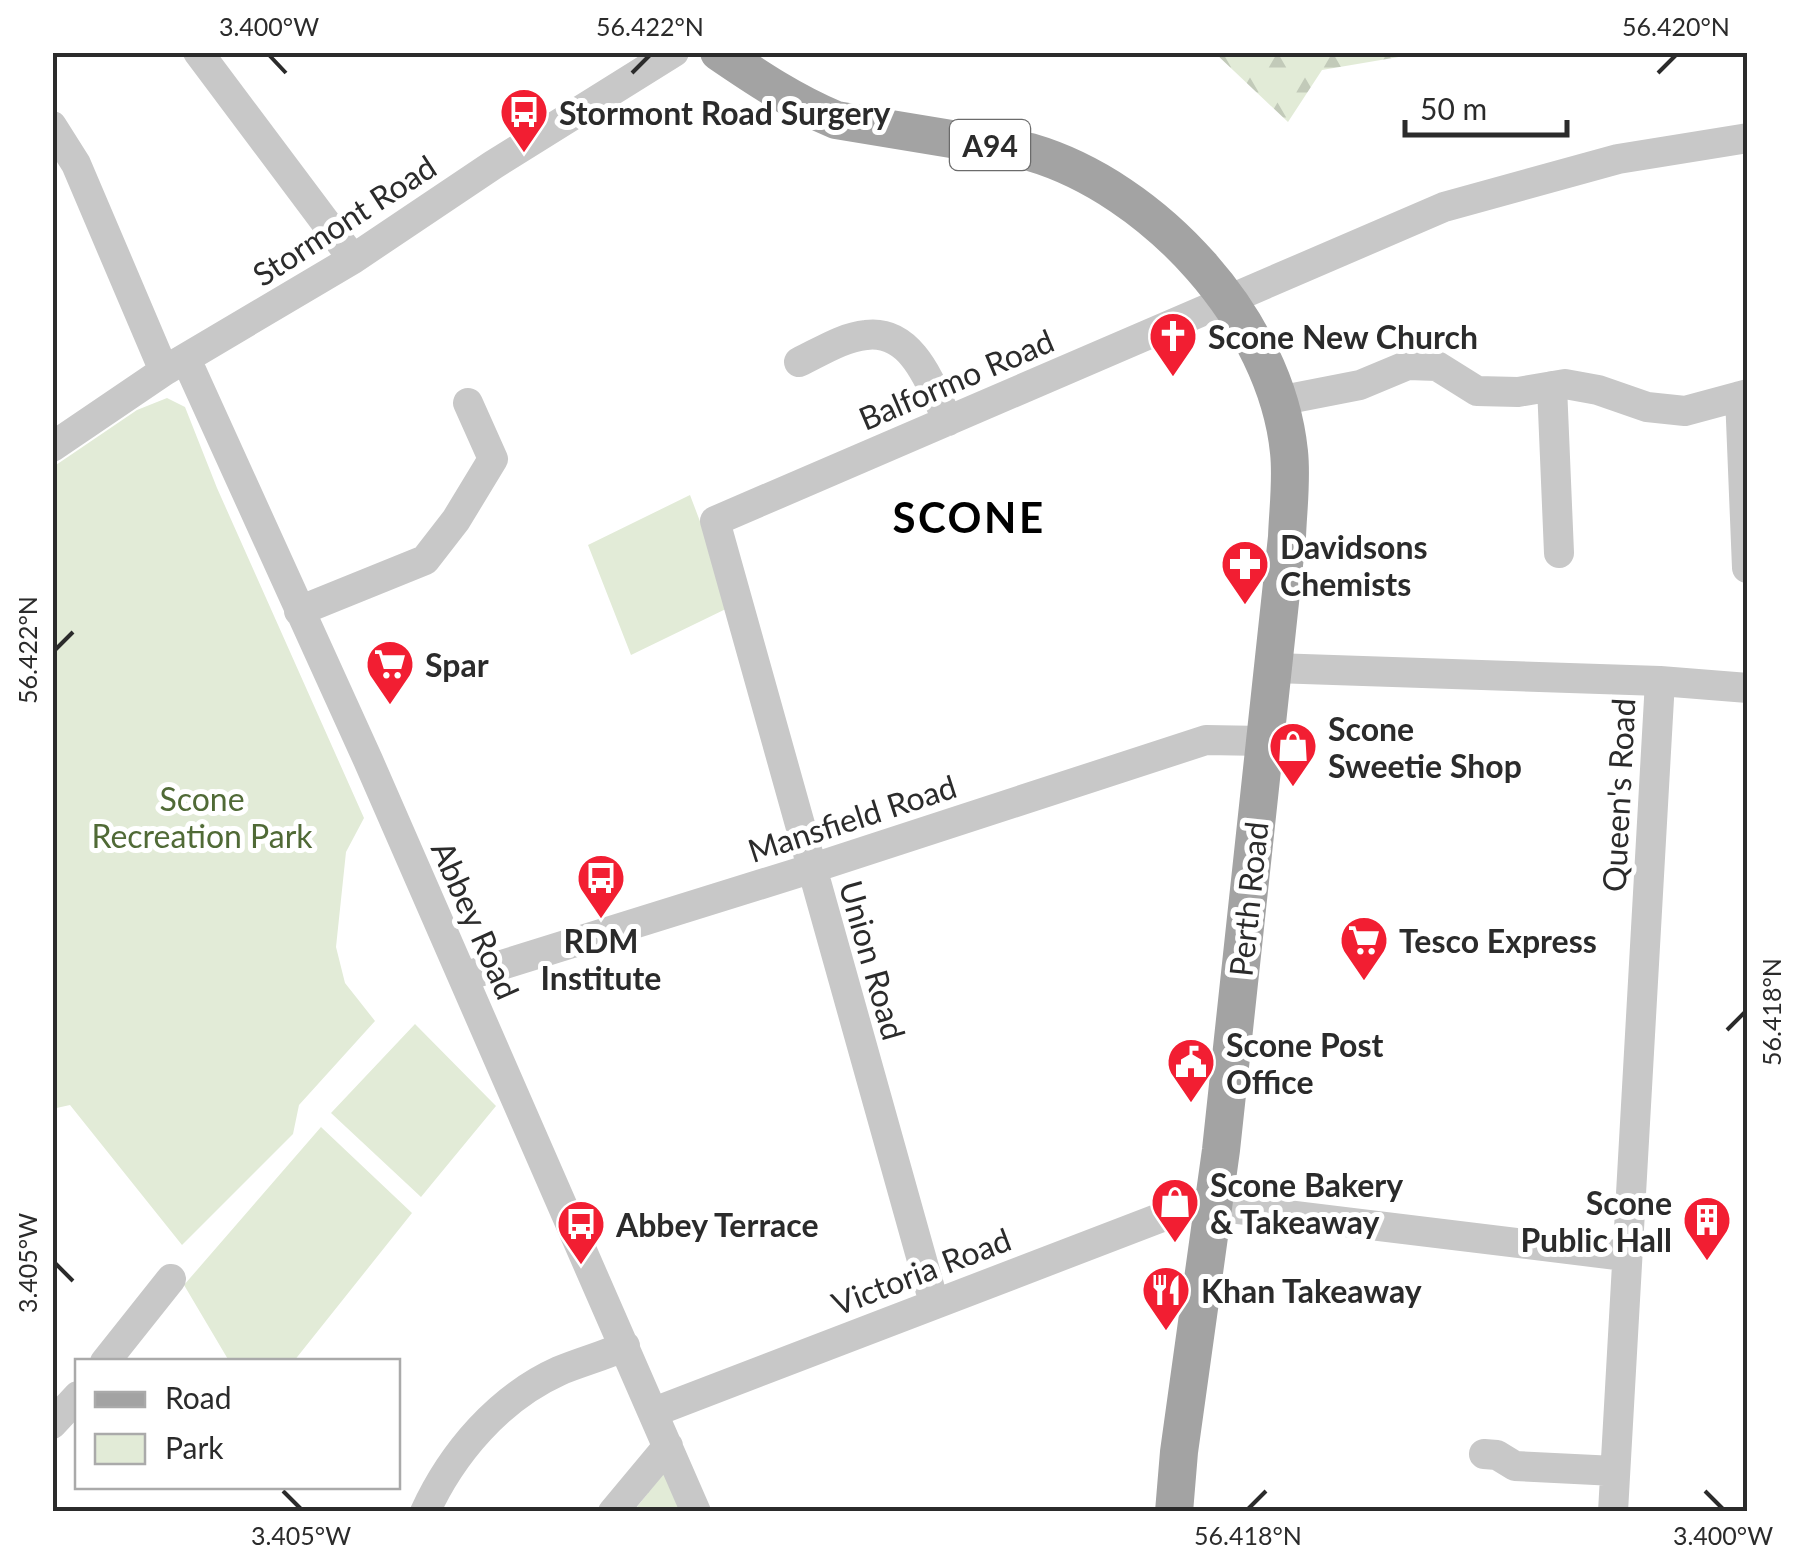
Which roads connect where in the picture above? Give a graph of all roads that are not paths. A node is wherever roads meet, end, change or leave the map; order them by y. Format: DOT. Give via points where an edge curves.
graph roads {
  1 [pos="198,52"];
  2 [pos="674,52"];
  3 [pos="719,52"];
  4 [pos="52,126"];
  5 [pos="1748,138"];
  6 [pos="352,259"];
  7 [pos="1226,300"];
  8 [pos="799,362"];
  9 [pos="175,365"];
  10 [pos="1552,386"];
  11 [pos="1744,395"];
  12 [pos="1278,401"];
  13 [pos="468,403"];
  14 [pos="948,421"];
  15 [pos="52,447"];
  16 [pos="714,521"];
  17 [pos="1560,553"];
  18 [pos="1746,568"];
  19 [pos="299,611"];
  20 [pos="1274,668"];
  21 [pos="1660,681"];
  22 [pos="1748,688"];
  23 [pos="1264,741"];
  24 [pos="810,869"];
  25 [pos="464,977"];
  26 [pos="1214,1205"];
  27 [pos="1625,1256"];
  28 [pos="171,1279"];
  29 [pos="934,1303"];
  30 [pos="625,1346"];
  31 [pos="107,1359"];
  32 [pos="75,1399"];
  33 [pos="654,1412"];
  34 [pos="52,1424"];
  35 [pos="668,1446"];
  36 [pos="1484,1454"];
  37 [pos="1616,1471"];
  38 [pos="425,1512"];
  39 [pos="613,1512"];
  40 [pos="696,1512"];
  41 [pos="1174,1512"];
  42 [pos="1612,1512"];
  1 -- 6 [label="street"];
  2 -- 6 [label="street, Stormont Road"];
  3 -- 7 [label="main road, A94" via="761,83 836,120 1030,152 1093,177 1155,220"];
  4 -- 9 [label="street, Abbey Road"];
  5 -- 7 [label="street, Balformo Road" via="1618,159 1444,207"];
  6 -- 9 [label="street, Stormont Road"];
  7 -- 12 [label="main road, Perth Road / A94" via="1249,332"];
  7 -- 14 [label="street, Balformo Road"];
  8 -- 14 [label="street" via="864,334 894,340 916,359"];
  9 -- 15 [label="street, Stormont Road"];
  9 -- 19 [label="street, Abbey Road"];
  10 -- 11 [label="street" via="1684,411"];
  10 -- 12 [label="street" via="1476,390 1437,366 1408,365 1360,385"];
  10 -- 17 [label="street"];
  11 -- 18 [label="street"];
  12 -- 20 [label="main road, Perth Road / A94" via="1290,478"];
  13 -- 19 [label="street" via="492,459 424,560"];
  14 -- 16 [label="street, Balformo Road"];
  16 -- 24 [label="street, Union Road"];
  19 -- 25 [label="street, Abbey Road"];
  20 -- 21 [label="street"];
  20 -- 23 [label="main road, Perth Road / A94"];
  21 -- 22 [label="street"];
  21 -- 27 [label="street, Queen's Road"];
  23 -- 24 [label="street, Mansfield Road" via="1206,740"];
  23 -- 26 [label="main road, Perth Road / A94"];
  24 -- 25 [label="street, Mansfield Road"];
  24 -- 29 [label="street, Union Road"];
  25 -- 30 [label="street, Abbey Road"];
  26 -- 27 [label="street, Victoria Road"];
  26 -- 29 [label="street, Victoria Road" via="1196,1204"];
  26 -- 41 [label="main road, Perth Road / A94"];
  27 -- 37 [label="street, Queen's Road"];
  28 -- 31 [label="street"];
  29 -- 33 [label="street, Victoria Road"];
  30 -- 33 [label="street, Abbey Road"];
  30 -- 38 [label="street" via="555,1373 499,1411 457,1457"];
  32 -- 34 [label="street"];
  33 -- 35 [label="street, Abbey Road"];
  35 -- 39 [label="street"];
  35 -- 40 [label="street, Abbey Road"];
  36 -- 37 [label="street" via="1524,1467"];
  37 -- 42 [label="street, Queen's Road"];
}
